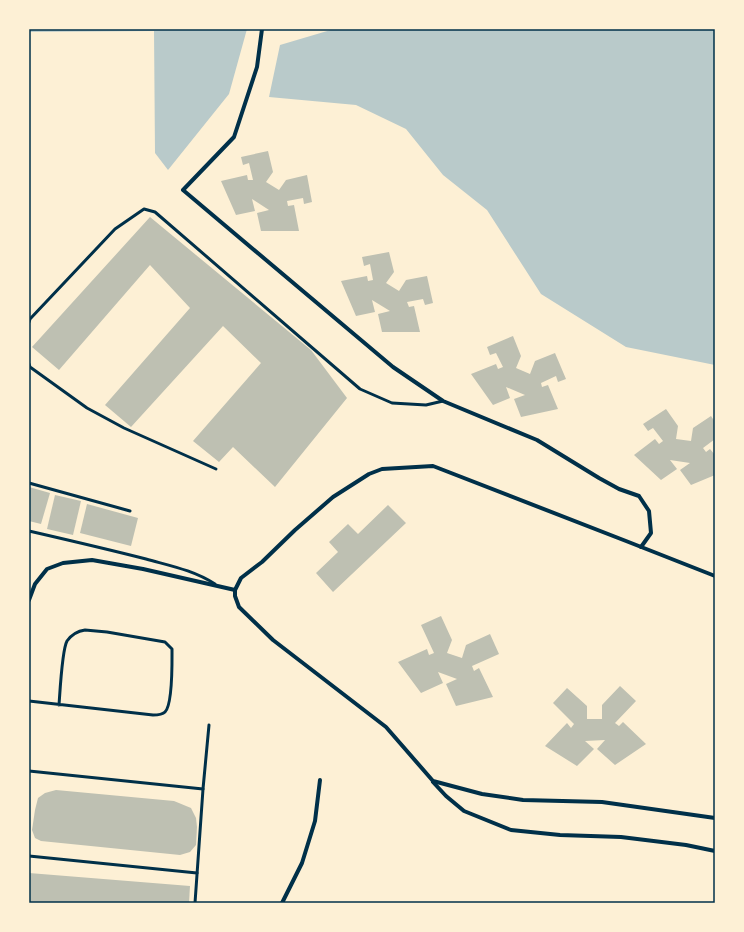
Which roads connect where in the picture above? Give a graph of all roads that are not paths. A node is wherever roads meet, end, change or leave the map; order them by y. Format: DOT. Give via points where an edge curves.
graph roads {
  1 [pos="262,29"];
  2 [pos="29,322"];
  3 [pos="29,364"];
  4 [pos="443,400"];
  5 [pos="216,469"];
  6 [pos="29,483"];
  7 [pos="130,511"];
  8 [pos="29,531"];
  9 [pos="641,547"];
  10 [pos="715,576"];
  11 [pos="218,586"];
  12 [pos="235,590"];
  13 [pos="29,600"];
  14 [pos="29,701"];
  15 [pos="59,705"];
  16 [pos="209,726"];
  17 [pos="29,771"];
  18 [pos="320,780"];
  19 [pos="432,781"];
  20 [pos="203,789"];
  21 [pos="715,818"];
  22 [pos="715,851"];
  23 [pos="29,856"];
  24 [pos="197,874"];
  25 [pos="195,903"];
  26 [pos="282,903"];
  1 -- 4 [label="street" via="257,67 234,137 183,190 393,367"];
  2 -- 4 [label="lane" via="115,229 144,209 155,212 360,389 392,403 426,405"];
  3 -- 5 [label="lane" via="87,408 124,428"];
  4 -- 9 [label="street" via="537,440 599,478 639,496 649,511 651,533"];
  6 -- 7 [label="lane"];
  8 -- 11 [label="lane" via="190,571"];
  9 -- 10 [label="street"];
  9 -- 12 [label="street" via="433,466 382,469 369,474 333,497 241,578"];
  11 -- 12 [label="street"];
  11 -- 13 [label="street" via="92,560 63,563 47,570 35,584"];
  12 -- 19 [label="street" via="239,606 273,640 386,727"];
  14 -- 15 [label="lane"];
  15 -- 15 [label="lane" via="161,715 166,711 170,700 172,649 165,642 78,631 66,643"];
  16 -- 20 [label="lane"];
  17 -- 20 [label="lane"];
  18 -- 26 [label="street" via="311,835 302,863"];
  19 -- 21 [label="street" via="482,794 524,800 602,802"];
  19 -- 22 [label="street" via="464,811 511,830 621,837"];
  20 -- 24 [label="lane"];
  23 -- 24 [label="lane"];
  24 -- 25 [label="lane"];
}
